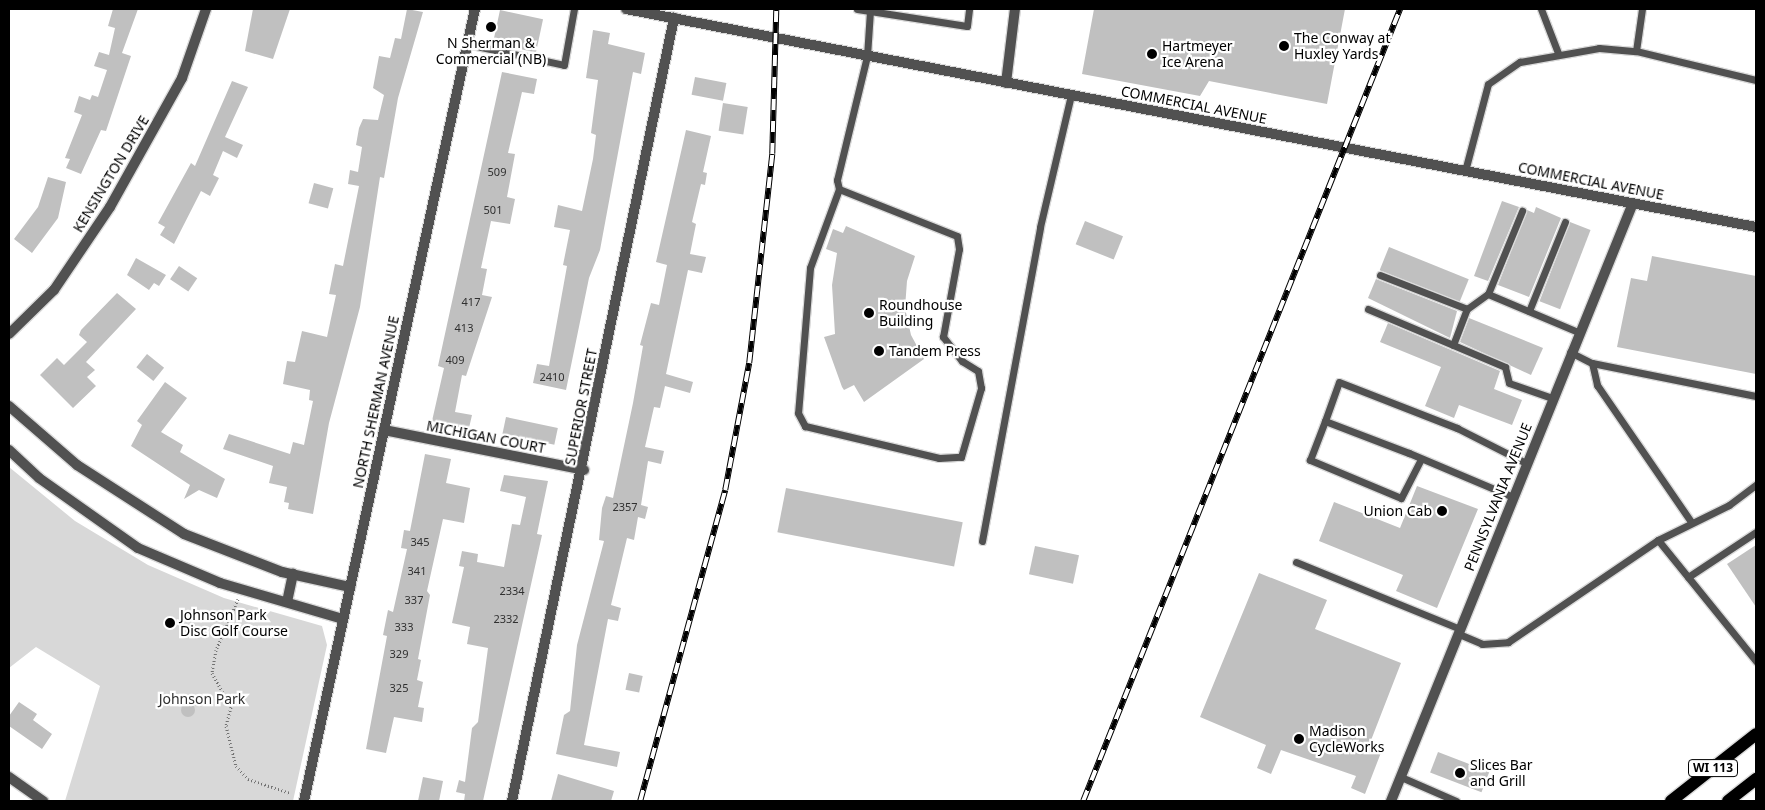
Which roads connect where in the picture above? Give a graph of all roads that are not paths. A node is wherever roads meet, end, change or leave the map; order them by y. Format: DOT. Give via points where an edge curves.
graph roads {
  1 [pos="206,9"];
  2 [pos="475,9"];
  3 [pos="574,9"];
  4 [pos="626,9"];
  5 [pos="857,9"];
  6 [pos="969,9"];
  7 [pos="1015,9"];
  8 [pos="1541,9"];
  9 [pos="1642,9"];
  10 [pos="870,11"];
  11 [pos="674,18"];
  12 [pos="467,44"];
  13 [pos="1636,52"];
  14 [pos="1558,53"];
  15 [pos="867,56"];
  16 [pos="1756,80"];
  17 [pos="1006,82"];
  18 [pos="1071,95"];
  19 [pos="1465,171"];
  20 [pos="839,190"];
  21 [pos="1633,203"];
  22 [pos="1522,211"];
  23 [pos="1565,222"];
  24 [pos="1756,227"];
  25 [pos="1380,275"];
  26 [pos="1488,294"];
  27 [pos="1368,309"];
  28 [pos="1467,309"];
  29 [pos="1528,311"];
  30 [pos="1578,332"];
  31 [pos="9,334"];
  32 [pos="1452,345"];
  33 [pos="1570,352"];
  34 [pos="1592,363"];
  35 [pos="1756,396"];
  36 [pos="1552,398"];
  37 [pos="9,406"];
  38 [pos="1325,421"];
  39 [pos="384,430"];
  40 [pos="9,450"];
  41 [pos="1422,459"];
  42 [pos="1526,463"];
  43 [pos="584,470"];
  44 [pos="1756,485"];
  45 [pos="1513,498"];
  46 [pos="1691,522"];
  47 [pos="1756,532"];
  48 [pos="982,540"];
  49 [pos="1658,540"];
  50 [pos="1296,562"];
  51 [pos="293,574"];
  52 [pos="1688,577"];
  53 [pos="350,587"];
  54 [pos="287,602"];
  55 [pos="343,619"];
  56 [pos="1460,631"];
  57 [pos="1756,661"];
  58 [pos="1756,734"];
  59 [pos="9,777"];
  60 [pos="1401,777"];
  61 [pos="1756,779"];
  62 [pos="43,801"];
  63 [pos="304,801"];
  64 [pos="512,801"];
  65 [pos="1391,801"];
  66 [pos="1456,801"];
  67 [pos="1671,801"];
  68 [pos="1728,801"];
  1 -- 31 [label="street, KENSINGTON DRIVE" via="182,78 110,207 54,290"];
  2 -- 12 [label="street, NORTH SHERMAN AVENUE"];
  3 -- 12 [label="lane" via="564,65"];
  4 -- 11 [label="street, COMMERCIAL AVENUE"];
  5 -- 10 [label="lane"];
  6 -- 10 [label="lane" via="967,26"];
  7 -- 17 [label="street"];
  8 -- 14 [label="lane"];
  9 -- 13 [label="lane"];
  10 -- 15 [label="lane"];
  11 -- 15 [label="street, COMMERCIAL AVENUE"];
  11 -- 43 [label="street, SUPERIOR STREET"];
  12 -- 39 [label="street, NORTH SHERMAN AVENUE"];
  13 -- 14 [label="lane" via="1599,48"];
  13 -- 16 [label="lane"];
  14 -- 19 [label="lane" via="1520,62 1488,84"];
  15 -- 17 [label="street, COMMERCIAL AVENUE"];
  15 -- 20 [label="lane" via="837,180"];
  17 -- 18 [label="street, COMMERCIAL AVENUE"];
  18 -- 19 [label="street, COMMERCIAL AVENUE"];
  18 -- 48 [label="lane" via="1040,227"];
  19 -- 21 [label="street, COMMERCIAL AVENUE"];
  20 -- 20 [label="lane" via="957,236 943,337 962,362 978,371 981,388 961,457 939,458 805,426 798,413 810,268"];
  21 -- 24 [label="street, COMMERCIAL AVENUE"];
  21 -- 30 [label="street, PENNSYLVANIA AVENUE"];
  22 -- 26 [label="lane"];
  23 -- 29 [label="lane"];
  25 -- 28 [label="lane"];
  26 -- 28 [label="lane"];
  26 -- 29 [label="lane"];
  27 -- 32 [label="lane"];
  28 -- 32 [label="lane"];
  29 -- 30 [label="lane"];
  30 -- 33 [label="street, PENNSYLVANIA AVENUE"];
  32 -- 36 [label="lane" via="1505,367 1509,382"];
  33 -- 34 [label="lane"];
  33 -- 36 [label="street, PENNSYLVANIA AVENUE"];
  34 -- 35 [label="lane"];
  34 -- 46 [label="lane" via="1598,385"];
  36 -- 42 [label="street, PENNSYLVANIA AVENUE"];
  37 -- 51 [label="street" via="77,465 134,505 193,538"];
  38 -- 41 [label="lane"];
  38 -- 41 [label="lane" via="1310,460 1401,498"];
  38 -- 42 [label="lane" via="1339,382 1456,428"];
  39 -- 43 [label="street, MICHIGAN COURT"];
  39 -- 53 [label="street, NORTH SHERMAN AVENUE"];
  40 -- 54 [label="street" via="39,478 138,548 241,589"];
  41 -- 45 [label="lane"];
  42 -- 45 [label="street, PENNSYLVANIA AVENUE"];
  43 -- 64 [label="street, SUPERIOR STREET"];
  44 -- 46 [label="lane" via="1729,505"];
  45 -- 56 [label="street, PENNSYLVANIA AVENUE"];
  46 -- 49 [label="lane"];
  47 -- 52 [label="lane"];
  49 -- 52 [label="lane"];
  49 -- 56 [label="lane" via="1508,642 1482,644"];
  50 -- 56 [label="lane"];
  51 -- 53 [label="street"];
  51 -- 54 [label="street"];
  52 -- 57 [label="lane"];
  53 -- 55 [label="street, NORTH SHERMAN AVENUE"];
  54 -- 55 [label="street"];
  55 -- 63 [label="street, NORTH SHERMAN AVENUE"];
  56 -- 60 [label="street, PENNSYLVANIA AVENUE"];
  58 -- 67 [label="main road, WI 113"];
  59 -- 62 [label="street"];
  60 -- 65 [label="street, PENNSYLVANIA AVENUE"];
  60 -- 66 [label="lane"];
  61 -- 68 [label="main road, WI 113"];
}
